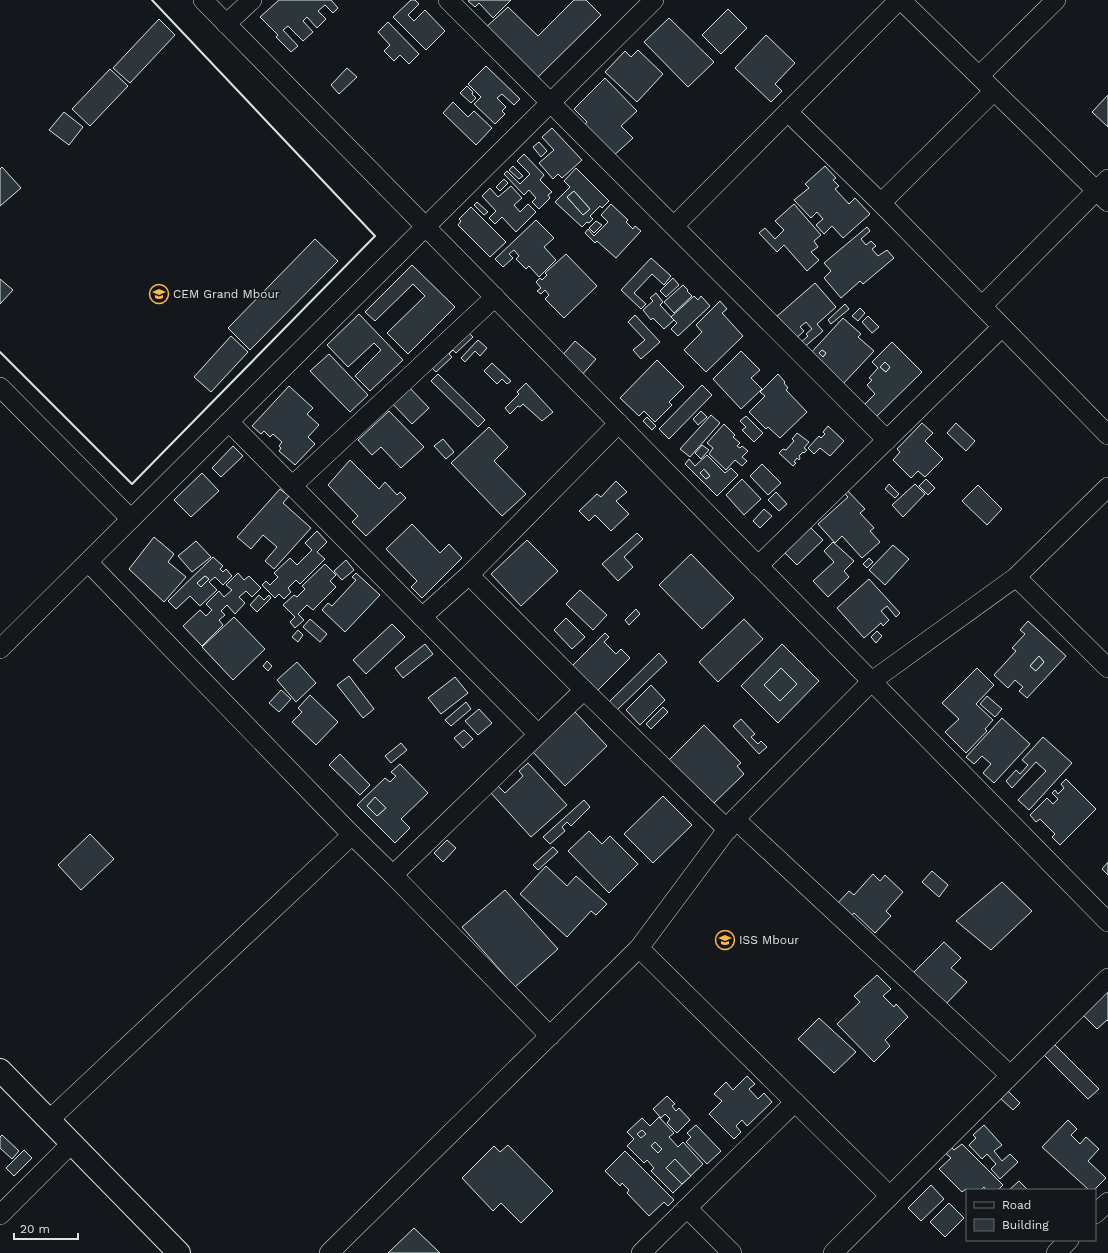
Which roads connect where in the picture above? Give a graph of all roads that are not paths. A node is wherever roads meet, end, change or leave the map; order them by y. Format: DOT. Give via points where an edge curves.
graph roads {
  1 [pos="203,0"];
  2 [pos="252,0"];
  3 [pos="448,0"];
  4 [pos="654,0"];
  5 [pos="900,0"];
  6 [pos="1056,0"];
  7 [pos="226,24"];
  8 [pos="979,76"];
  9 [pos="994,91"];
  10 [pos="550,102"];
  11 [pos="788,112"];
  12 [pos="1104,191"];
  13 [pos="881,202"];
  14 [pos="674,226"];
  15 [pos="426,227"];
  16 [pos="495,297"];
  17 [pos="982,306"];
  18 [pos="1002,327"];
  19 [pos="0,386"];
  20 [pos="229,422"];
  21 [pos="619,423"];
  22 [pos="1108,435"];
  23 [pos="887,440"];
  24 [pos="292,486"];
  25 [pos="1108,487"];
  26 [pos="131,519"];
  27 [pos="88,562"];
  28 [pos="758,566"];
  29 [pos="469,575"];
  30 [pos="1016,578"];
  31 [pos="422,617"];
  32 [pos="0,649"];
  33 [pos="1108,668"];
  34 [pos="872,681"];
  35 [pos="584,690"];
  36 [pos="538,734"];
  37 [pos="732,825"];
  38 [pos="352,836"];
  39 [pos="393,875"];
  40 [pos="1108,922"];
  41 [pos="639,948"];
  42 [pos="1108,978"];
  43 [pos="550,1036"];
  44 [pos="0,1070"];
  45 [pos="1010,1075"];
  46 [pos="795,1102"];
  47 [pos="49,1120"];
  48 [pos="72,1143"];
  49 [pos="890,1196"];
  50 [pos="1108,1202"];
  51 [pos="687,1208"];
  52 [pos="1096,1213"];
  53 [pos="0,1216"];
  54 [pos="1068,1241"];
  55 [pos="180,1253"];
  56 [pos="329,1253"];
  57 [pos="641,1253"];
  58 [pos="732,1253"];
  59 [pos="832,1253"];
  60 [pos="1056,1253"];
  1 -- 7 [label="street"];
  2 -- 7 [label="street"];
  3 -- 10 [label="street"];
  4 -- 10 [label="street"];
  5 -- 8 [label="street"];
  5 -- 11 [label="street"];
  6 -- 8 [label="street"];
  7 -- 15 [label="street"];
  8 -- 9 [label="street"];
  9 -- 12 [label="street"];
  9 -- 13 [label="street"];
  10 -- 14 [label="street"];
  10 -- 15 [label="street"];
  11 -- 13 [label="street"];
  11 -- 14 [label="street"];
  12 -- 17 [label="street"];
  13 -- 17 [label="street"];
  14 -- 23 [label="street"];
  15 -- 16 [label="street"];
  15 -- 20 [label="street"];
  16 -- 21 [label="street"];
  16 -- 24 [label="street"];
  17 -- 18 [label="street"];
  18 -- 22 [label="street"];
  18 -- 23 [label="street"];
  19 -- 26 [label="street"];
  20 -- 24 [label="street"];
  20 -- 26 [label="street"];
  21 -- 28 [label="street"];
  21 -- 29 [label="street"];
  23 -- 28 [label="street"];
  24 -- 31 [label="street"];
  25 -- 30 [label="street"];
  26 -- 27 [label="street"];
  27 -- 32 [label="street"];
  27 -- 38 [label="street"];
  28 -- 34 [label="street"];
  29 -- 31 [label="street"];
  29 -- 35 [label="street"];
  30 -- 33 [label="street"];
  30 -- 34 [label="street"];
  31 -- 36 [label="street"];
  34 -- 37 [label="street"];
  34 -- 40 [label="street"];
  35 -- 36 [label="street"];
  35 -- 37 [label="street"];
  36 -- 39 [label="street"];
  37 -- 41 [label="street"];
  37 -- 45 [label="street"];
  38 -- 39 [label="street"];
  38 -- 47 [label="street"];
  39 -- 43 [label="street"];
  41 -- 43 [label="street"];
  41 -- 46 [label="street"];
  42 -- 45 [label="street"];
  43 -- 56 [label="street"];
  44 -- 47 [label="highway"];
  45 -- 49 [label="street"];
  46 -- 49 [label="street"];
  46 -- 51 [label="street"];
  47 -- 48 [label="highway"];
  48 -- 53 [label="street"];
  48 -- 55 [label="highway"];
  49 -- 59 [label="street"];
  50 -- 52 [label="street"];
  51 -- 57 [label="street"];
  51 -- 58 [label="street"];
  54 -- 60 [label="street"];
}
